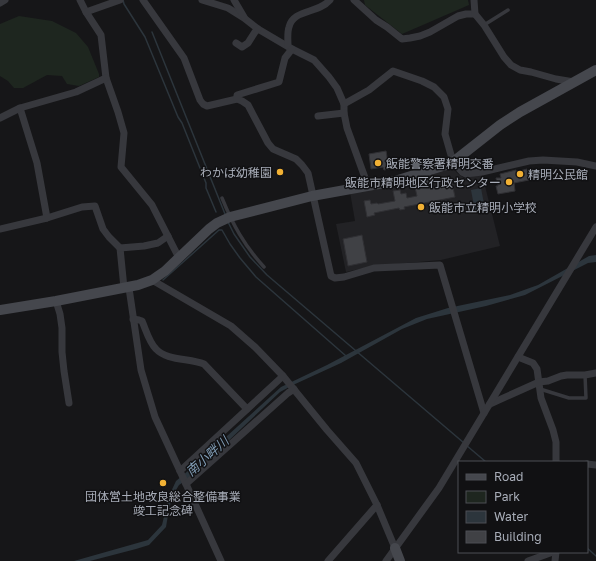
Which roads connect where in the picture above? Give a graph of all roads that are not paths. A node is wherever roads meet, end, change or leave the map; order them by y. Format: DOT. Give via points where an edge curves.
graph roads {
  1 [pos="5,0"];
  2 [pos="80,0"];
  3 [pos="120,0"];
  4 [pos="143,0"];
  5 [pos="202,0"];
  6 [pos="234,0"];
  7 [pos="330,0"];
  8 [pos="354,0"];
  9 [pos="474,0"];
  10 [pos="0,2"];
  11 [pos="508,10"];
  12 [pos="86,12"];
  13 [pos="475,14"];
  14 [pos="244,18"];
  15 [pos="484,25"];
  16 [pos="258,29"];
  17 [pos="236,43"];
  18 [pos="290,47"];
  19 [pos="596,70"];
  20 [pos="106,78"];
  21 [pos="574,82"];
  22 [pos="237,99"];
  23 [pos="344,104"];
  24 [pos="20,108"];
  25 [pos="344,113"];
  26 [pos="318,116"];
  27 [pos="0,118"];
  28 [pos="453,162"];
  29 [pos="596,166"];
  30 [pos="368,186"];
  31 [pos="312,196"];
  32 [pos="222,198"];
  33 [pos="230,217"];
  34 [pos="47,218"];
  35 [pos="596,227"];
  36 [pos="0,229"];
  37 [pos="168,236"];
  38 [pos="120,248"];
  39 [pos="179,258"];
  40 [pos="264,267"];
  41 [pos="152,280"];
  42 [pos="127,288"];
  43 [pos="56,301"];
  44 [pos="0,310"];
  45 [pos="133,319"];
  46 [pos="518,357"];
  47 [pos="596,373"];
  48 [pos="585,375"];
  49 [pos="284,378"];
  50 [pos="540,385"];
  51 [pos="293,389"];
  52 [pos="69,403"];
  53 [pos="490,404"];
  54 [pos="247,409"];
  55 [pos="484,413"];
  56 [pos="556,461"];
  57 [pos="180,472"];
  58 [pos="186,484"];
  59 [pos="377,505"];
  60 [pos="395,548"];
  61 [pos="552,553"];
  62 [pos="221,561"];
  63 [pos="328,561"];
  64 [pos="386,561"];
  65 [pos="400,561"];
  66 [pos="528,561"];
  1 -- 10 [label="street"];
  2 -- 12 [label="street"];
  3 -- 12 [label="street"];
  4 -- 22 [label="street" via="184,58 203,104 207,106"];
  5 -- 14 [label="street" via="228,8"];
  6 -- 14 [label="street"];
  7 -- 18 [label="street" via="319,8 297,15 291,22"];
  8 -- 13 [label="street" via="376,20 402,38 420,36 458,16"];
  9 -- 13 [label="street"];
  11 -- 15 [label="lane"];
  12 -- 20 [label="street" via="102,35"];
  13 -- 15 [label="street"];
  14 -- 16 [label="street"];
  15 -- 21 [label="street" via="511,65 520,70"];
  16 -- 17 [label="street" via="242,47"];
  16 -- 18 [label="street"];
  18 -- 22 [label="street" via="279,82 237,95"];
  18 -- 23 [label="street" via="314,60 329,76"];
  19 -- 21 [label="street"];
  20 -- 24 [label="street" via="76,92"];
  20 -- 37 [label="street" via="124,133 121,167 152,205"];
  21 -- 28 [label="street" via="520,112"];
  22 -- 31 [label="street" via="248,105 268,143 302,165 308,174"];
  23 -- 25 [label="street"];
  23 -- 28 [label="street" via="369,90 393,71 422,81 444,97 448,109 445,134"];
  24 -- 27 [label="street"];
  24 -- 34 [label="street" via="37,163"];
  25 -- 26 [label="street"];
  25 -- 30 [label="street"];
  28 -- 29 [label="street" via="466,174 543,160"];
  28 -- 30 [label="street" via="404,178"];
  30 -- 31 [label="street"];
  31 -- 33 [label="street"];
  31 -- 55 [label="street" via="331,276 344,277 374,268 440,265"];
  32 -- 33 [label="lane"];
  33 -- 39 [label="street" via="209,229"];
  33 -- 40 [label="lane" via="236,230"];
  34 -- 36 [label="street"];
  34 -- 38 [label="street" via="82,207 95,206 103,229"];
  35 -- 46 [label="street"];
  37 -- 38 [label="street" via="158,243"];
  37 -- 39 [label="street"];
  38 -- 42 [label="street"];
  39 -- 41 [label="street"];
  41 -- 42 [label="street"];
  41 -- 49 [label="street" via="231,326"];
  42 -- 43 [label="street"];
  42 -- 45 [label="street"];
  43 -- 44 [label="street"];
  43 -- 52 [label="street" via="62,328 62,352"];
  45 -- 54 [label="street" via="142,321 156,350 168,356 204,364"];
  45 -- 57 [label="street" via="141,370 154,418"];
  46 -- 50 [label="street" via="533,363"];
  46 -- 53 [label="street"];
  47 -- 48 [label="street"];
  48 -- 50 [label="street" via="561,376"];
  48 -- 50 [label="lane" via="586,398 569,398"];
  49 -- 51 [label="street"];
  49 -- 54 [label="street"];
  50 -- 53 [label="street"];
  50 -- 56 [label="street" via="541,398 556,442"];
  51 -- 58 [label="street"];
  51 -- 59 [label="street" via="356,463"];
  53 -- 55 [label="street"];
  54 -- 57 [label="street"];
  55 -- 60 [label="street" via="439,488"];
  57 -- 58 [label="street"];
  58 -- 62 [label="street"];
  59 -- 60 [label="street"];
  59 -- 63 [label="street"];
  60 -- 64 [label="street"];
  60 -- 65 [label="street"];
  61 -- 66 [label="street"];
}
